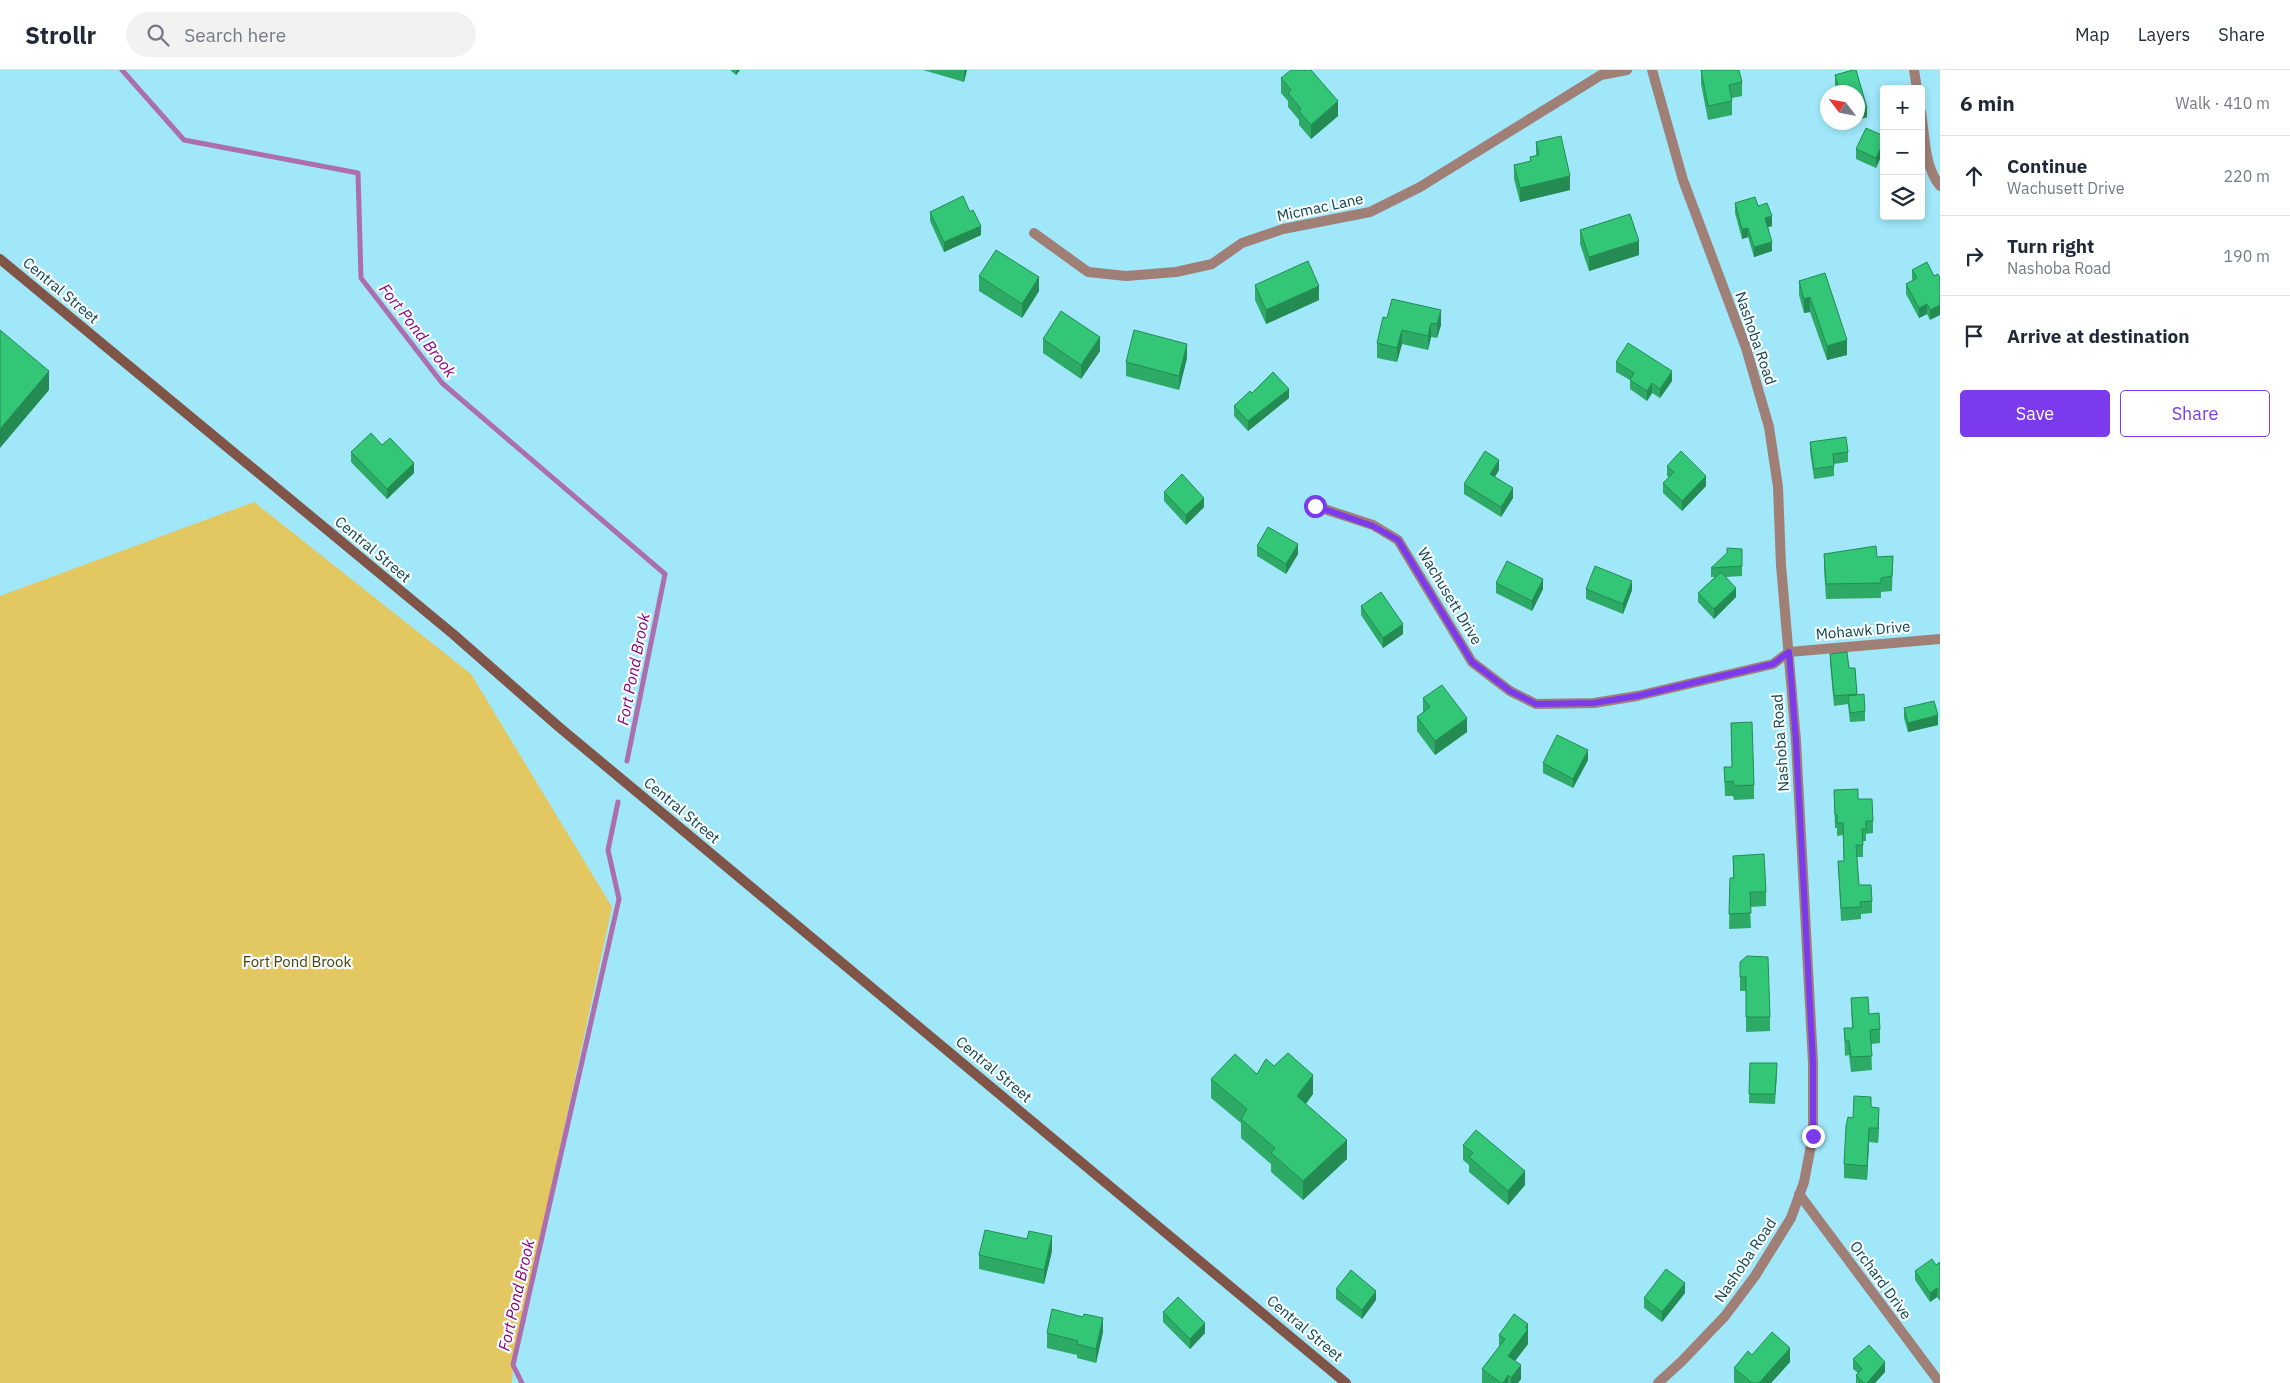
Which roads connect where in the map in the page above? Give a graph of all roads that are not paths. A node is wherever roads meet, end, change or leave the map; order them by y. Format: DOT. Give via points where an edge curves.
graph roads {
  1 [pos="1627,70"];
  2 [pos="1652,70"];
  3 [pos="1914,70"];
  4 [pos="1917,85"];
  5 [pos="1923,130"];
  6 [pos="1940,186"];
  7 [pos="1034,233"];
  8 [pos="0,259"];
  9 [pos="1315,506"];
  10 [pos="1940,639"];
  11 [pos="1789,652"];
  12 [pos="1799,1194"];
  13 [pos="1346,1383"];
  14 [pos="1658,1383"];
  15 [pos="1940,1383"];
  1 -- 7 [label="street, Micmac Lane" via="1601,75 1420,187 1370,212 1283,229 1242,243 1212,264 1176,272 1126,276 1088,272"];
  2 -- 11 [label="street, Nashoba Road" via="1683,180 1746,348 1769,427 1778,487"];
  3 -- 4 [label="street"];
  5 -- 6 [label="street" via="1934,180"];
  8 -- 13 [label="street, Central Street" via="453,634 559,727"];
  9 -- 11 [label="street, Wachusett Drive" via="1373,526 1398,540 1472,662 1510,691 1536,704 1594,703 1637,696 1773,664"];
  10 -- 11 [label="street, Mohawk Drive"];
  11 -- 12 [label="street, Nashoba Road" via="1813,1063 1813,1136"];
  12 -- 14 [label="street, Nashoba Road" via="1791,1218 1755,1276 1705,1338"];
  12 -- 15 [label="street, Orchard Drive"];
}
